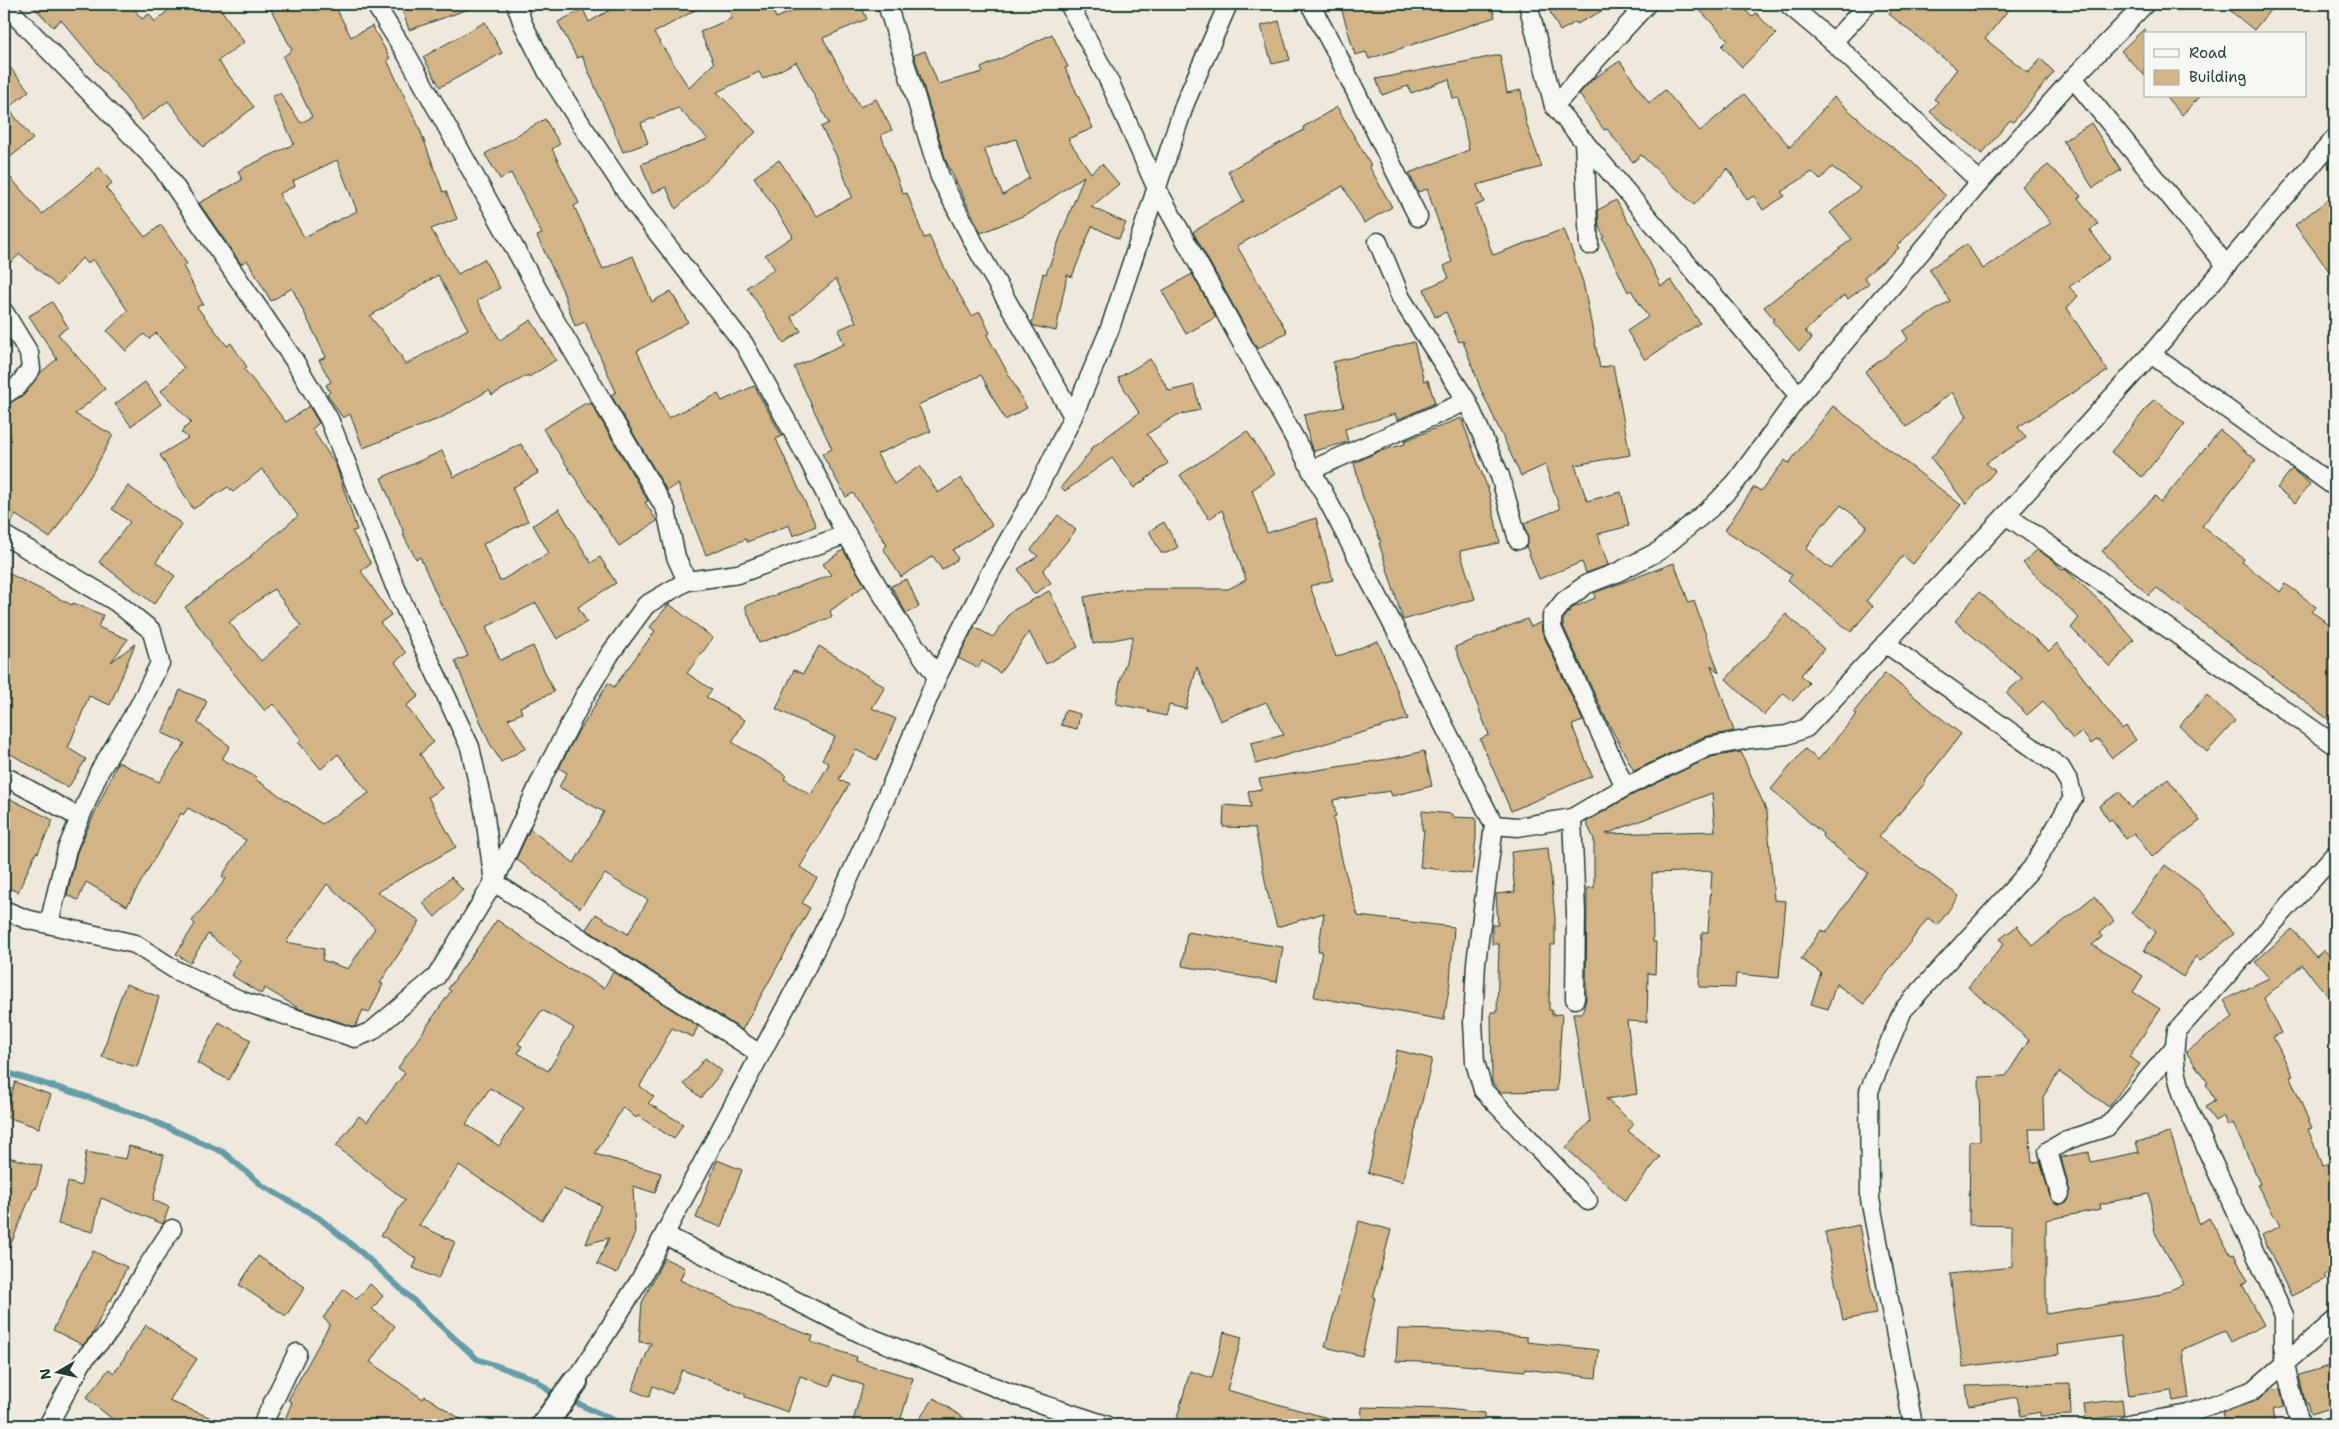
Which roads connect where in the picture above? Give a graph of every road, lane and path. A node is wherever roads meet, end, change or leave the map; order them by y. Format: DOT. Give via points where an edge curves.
graph roads {
  1 [pos="4,4"];
  2 [pos="375,4"];
  3 [pos="516,4"];
  4 [pos="887,4"];
  5 [pos="1069,4"];
  6 [pos="1228,4"];
  7 [pos="1310,4"];
  8 [pos="1528,4"];
  9 [pos="1648,4"];
  10 [pos="1788,4"];
  11 [pos="1868,4"];
  12 [pos="2146,4"];
  13 [pos="1833,42"];
  14 [pos="2073,78"];
  15 [pos="1554,106"];
  16 [pos="2335,138"];
  17 [pos="1584,142"];
  18 [pos="1980,182"];
  19 [pos="1157,189"];
  20 [pos="1418,217"];
  21 [pos="1378,242"];
  22 [pos="1589,245"];
  23 [pos="2226,265"];
  24 [pos="4,312"];
  25 [pos="2151,354"];
  26 [pos="4,396"];
  27 [pos="1799,396"];
  28 [pos="1466,401"];
  29 [pos="1073,416"];
  30 [pos="1311,470"];
  31 [pos="2333,482"];
  32 [pos="2006,515"];
  33 [pos="847,534"];
  34 [pos="4,535"];
  35 [pos="1518,540"];
  36 [pos="687,581"];
  37 [pos="1885,643"];
  38 [pos="936,677"];
  39 [pos="2335,745"];
  40 [pos="10,779"];
  41 [pos="1625,787"];
  42 [pos="80,818"];
  43 [pos="1572,818"];
  44 [pos="1494,825"];
  45 [pos="2335,854"];
  46 [pos="494,882"];
  47 [pos="4,910"];
  48 [pos="49,924"];
  49 [pos="1575,999"];
  50 [pos="2173,1049"];
  51 [pos="760,1054"];
  52 [pos="2060,1194"];
  53 [pos="1588,1201"];
  54 [pos="172,1228"];
  55 [pos="665,1235"];
  56 [pos="2335,1320"];
  57 [pos="297,1353"];
  58 [pos="2284,1362"];
  59 [pos="575,1382"];
  60 [pos="547,1422"];
  61 [pos="48,1425"];
  62 [pos="262,1425"];
  63 [pos="1106,1425"];
  64 [pos="1912,1425"];
  65 [pos="2127,1425"];
  66 [pos="2300,1425"];
  1 -- 46 [label="street" via="160,165 294,360 329,419 394,584 470,747 484,810"];
  2 -- 36 [label="street" via="666,510 676,557"];
  3 -- 33 [label="street" via="548,73 583,127 640,210 744,344"];
  4 -- 29 [label="street" via="940,177 976,247"];
  5 -- 19 [label="street" via="1108,80"];
  6 -- 19 [label="street" via="1185,103"];
  7 -- 20 [label="street"];
  8 -- 15 [label="street"];
  9 -- 15 [label="street"];
  10 -- 13 [label="street"];
  11 -- 13 [label="street"];
  12 -- 14 [label="street"];
  13 -- 18 [label="street"];
  14 -- 18 [label="street"];
  14 -- 23 [label="street"];
  15 -- 17 [label="street"];
  16 -- 23 [label="street"];
  17 -- 22 [label="street"];
  17 -- 27 [label="street"];
  18 -- 27 [label="street"];
  19 -- 29 [label="street" via="1109,331"];
  19 -- 30 [label="street"];
  21 -- 28 [label="street" via="1402,298"];
  23 -- 25 [label="street"];
  24 -- 26 [label="street" via="29,353 31,369 18,386"];
  25 -- 31 [label="street"];
  25 -- 32 [label="street"];
  27 -- 41 [label="street" via="1736,482 1713,506 1659,551 1587,584 1552,616 1552,628"];
  28 -- 30 [label="street"];
  28 -- 35 [label="street" via="1500,476"];
  29 -- 38 [label="street" via="1035,494"];
  30 -- 44 [label="street"];
  32 -- 37 [label="street"];
  32 -- 39 [label="street"];
  33 -- 36 [label="street" via="738,574"];
  33 -- 38 [label="street"];
  34 -- 42 [label="street" via="116,602 152,631 160,662 139,706 99,772"];
  36 -- 46 [label="street" via="646,605 610,654 550,762"];
  37 -- 41 [label="street" via="1806,728 1787,735 1708,747"];
  37 -- 64 [label="street" via="2060,768 2069,782 2073,798 2032,868 1903,1010 1869,1091 1870,1199"];
  38 -- 51 [label="street" via="832,915"];
  40 -- 42 [label="street"];
  41 -- 43 [label="street"];
  42 -- 48 [label="street" via="67,849"];
  43 -- 44 [label="street" via="1518,827"];
  43 -- 49 [label="street"];
  44 -- 53 [label="street" via="1476,963 1475,1062 1483,1090"];
  45 -- 50 [label="street" via="2177,1031"];
  46 -- 48 [label="street" via="436,977 372,1031 355,1038 242,1001 177,971 135,944"];
  46 -- 51 [label="street"];
  47 -- 48 [label="street"];
  50 -- 52 [label="street" via="2107,1127 2067,1140 2048,1151"];
  50 -- 58 [label="street" via="2176,1078 2186,1105 2284,1315"];
  51 -- 55 [label="street"];
  54 -- 61 [label="street" via="109,1332 84,1359"];
  55 -- 59 [label="street"];
  55 -- 63 [label="street" via="864,1335 1020,1397"];
  56 -- 58 [label="street"];
  57 -- 62 [label="street"];
  58 -- 65 [label="street" via="2254,1390 2188,1414"];
  58 -- 66 [label="street"];
  59 -- 60 [label="street"];
}
